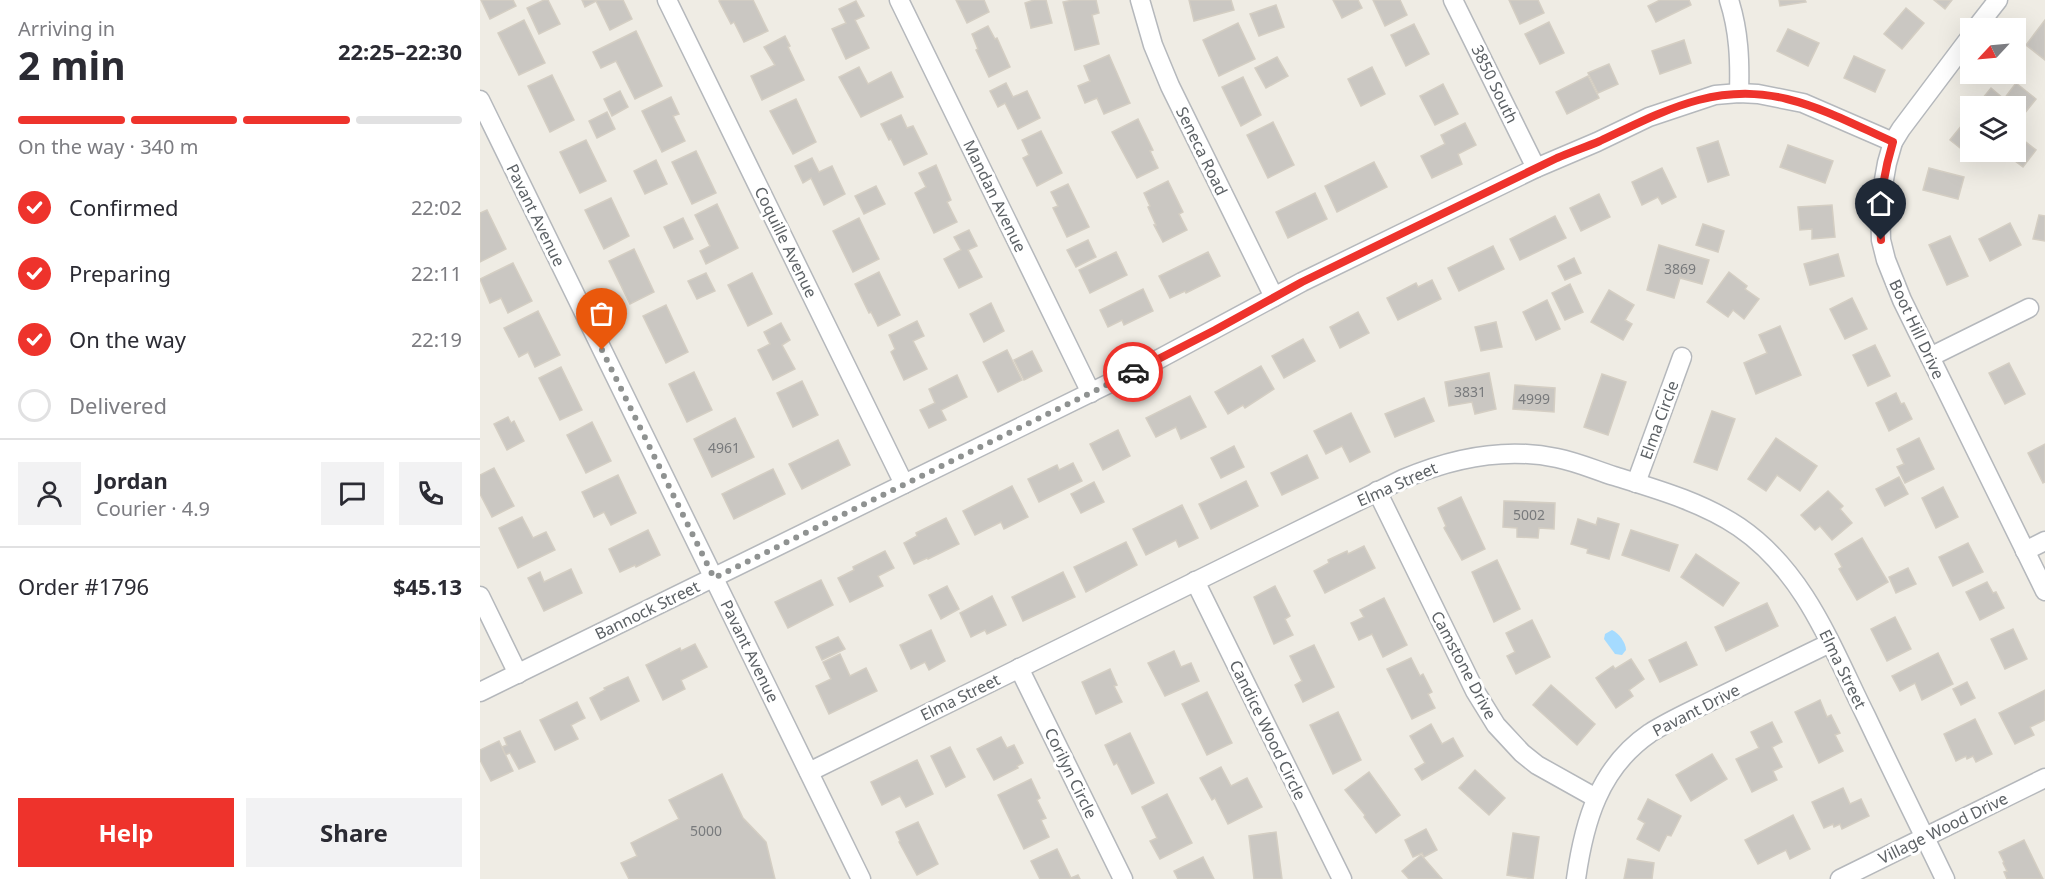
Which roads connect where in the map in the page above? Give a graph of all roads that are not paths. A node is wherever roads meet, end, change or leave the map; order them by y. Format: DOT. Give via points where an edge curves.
graph roads {
  1 [pos="667,0"];
  2 [pos="899,0"];
  3 [pos="1140,0"];
  4 [pos="1453,0"];
  5 [pos="1729,0"];
  6 [pos="1998,0"];
  7 [pos="1984,18"];
  8 [pos="1960,50"];
  9 [pos="1739,93"];
  10 [pos="480,100"];
  11 [pos="1893,142"];
  12 [pos="1536,168"];
  13 [pos="1274,297"];
  14 [pos="2029,308"];
  15 [pos="1682,357"];
  16 [pos="1930,357"];
  17 [pos="1091,393"];
  18 [pos="1636,483"];
  19 [pos="904,484"];
  20 [pos="1377,491"];
  21 [pos="2045,541"];
  22 [pos="2025,551"];
  23 [pos="714,578"];
  24 [pos="1195,581"];
  25 [pos="2045,591"];
  26 [pos="480,597"];
  27 [pos="1830,643"];
  28 [pos="1019,668"];
  29 [pos="518,674"];
  30 [pos="480,692"];
  31 [pos="809,772"];
  32 [pos="2045,778"];
  33 [pos="1596,798"];
  34 [pos="1925,837"];
  35 [pos="861,879"];
  36 [pos="1123,879"];
  37 [pos="1342,879"];
  38 [pos="1576,879"];
  39 [pos="1840,879"];
  40 [pos="1946,879"];
  1 -- 19 [label="street, Coquille Avenue"];
  2 -- 17 [label="street, Mandan Avenue"];
  3 -- 13 [label="street, Seneca Road" via="1170,86"];
  4 -- 12 [label="street, 3850 South"];
  5 -- 9 [label="street" via="1739,50"];
  6 -- 7 [label="street"];
  8 -- 11 [label="street, Boot Hill Drive"];
  9 -- 11 [label="street, Bannock Street" via="1803,104"];
  9 -- 12 [label="street, Bannock Street" via="1715,95 1675,107"];
  10 -- 23 [label="street, Pavant Avenue"];
  11 -- 16 [label="street, Boot Hill Drive" via="1880,202 1881,240 1893,280"];
  12 -- 13 [label="street, Bannock Street"];
  13 -- 17 [label="street, Bannock Street"];
  14 -- 16 [label="street"];
  15 -- 18 [label="street, Elma Circle"];
  16 -- 22 [label="street, Boot Hill Drive"];
  17 -- 19 [label="street, Bannock Street"];
  18 -- 20 [label="street, Elma Street" via="1559,459 1503,454 1449,462"];
  18 -- 27 [label="street, Elma Street" via="1701,506 1758,541 1798,585"];
  19 -- 23 [label="street, Bannock Street"];
  20 -- 24 [label="street, Elma Street"];
  20 -- 33 [label="street, Camstone Drive" via="1475,691 1496,725 1537,765"];
  21 -- 22 [label="street"];
  22 -- 25 [label="street, Boot Hill Drive"];
  23 -- 29 [label="street, Bannock Street"];
  23 -- 31 [label="street, Pavant Avenue"];
  24 -- 28 [label="street, Elma Street"];
  24 -- 37 [label="street, Candice Wood Circle"];
  26 -- 29 [label="street"];
  27 -- 33 [label="street, Pavant Drive" via="1648,735 1623,758"];
  27 -- 34 [label="street, Elma Street"];
  28 -- 31 [label="street, Elma Street"];
  28 -- 36 [label="street, Corilyn Circle"];
  29 -- 30 [label="street, Bannock Street"];
  31 -- 35 [label="street, Pavant Avenue"];
  32 -- 34 [label="street, Village Wood Drive"];
  33 -- 38 [label="street, Pavant Drive" via="1586,824"];
  34 -- 39 [label="street, Village Wood Drive"];
  34 -- 40 [label="street, Elma Street"];
}
